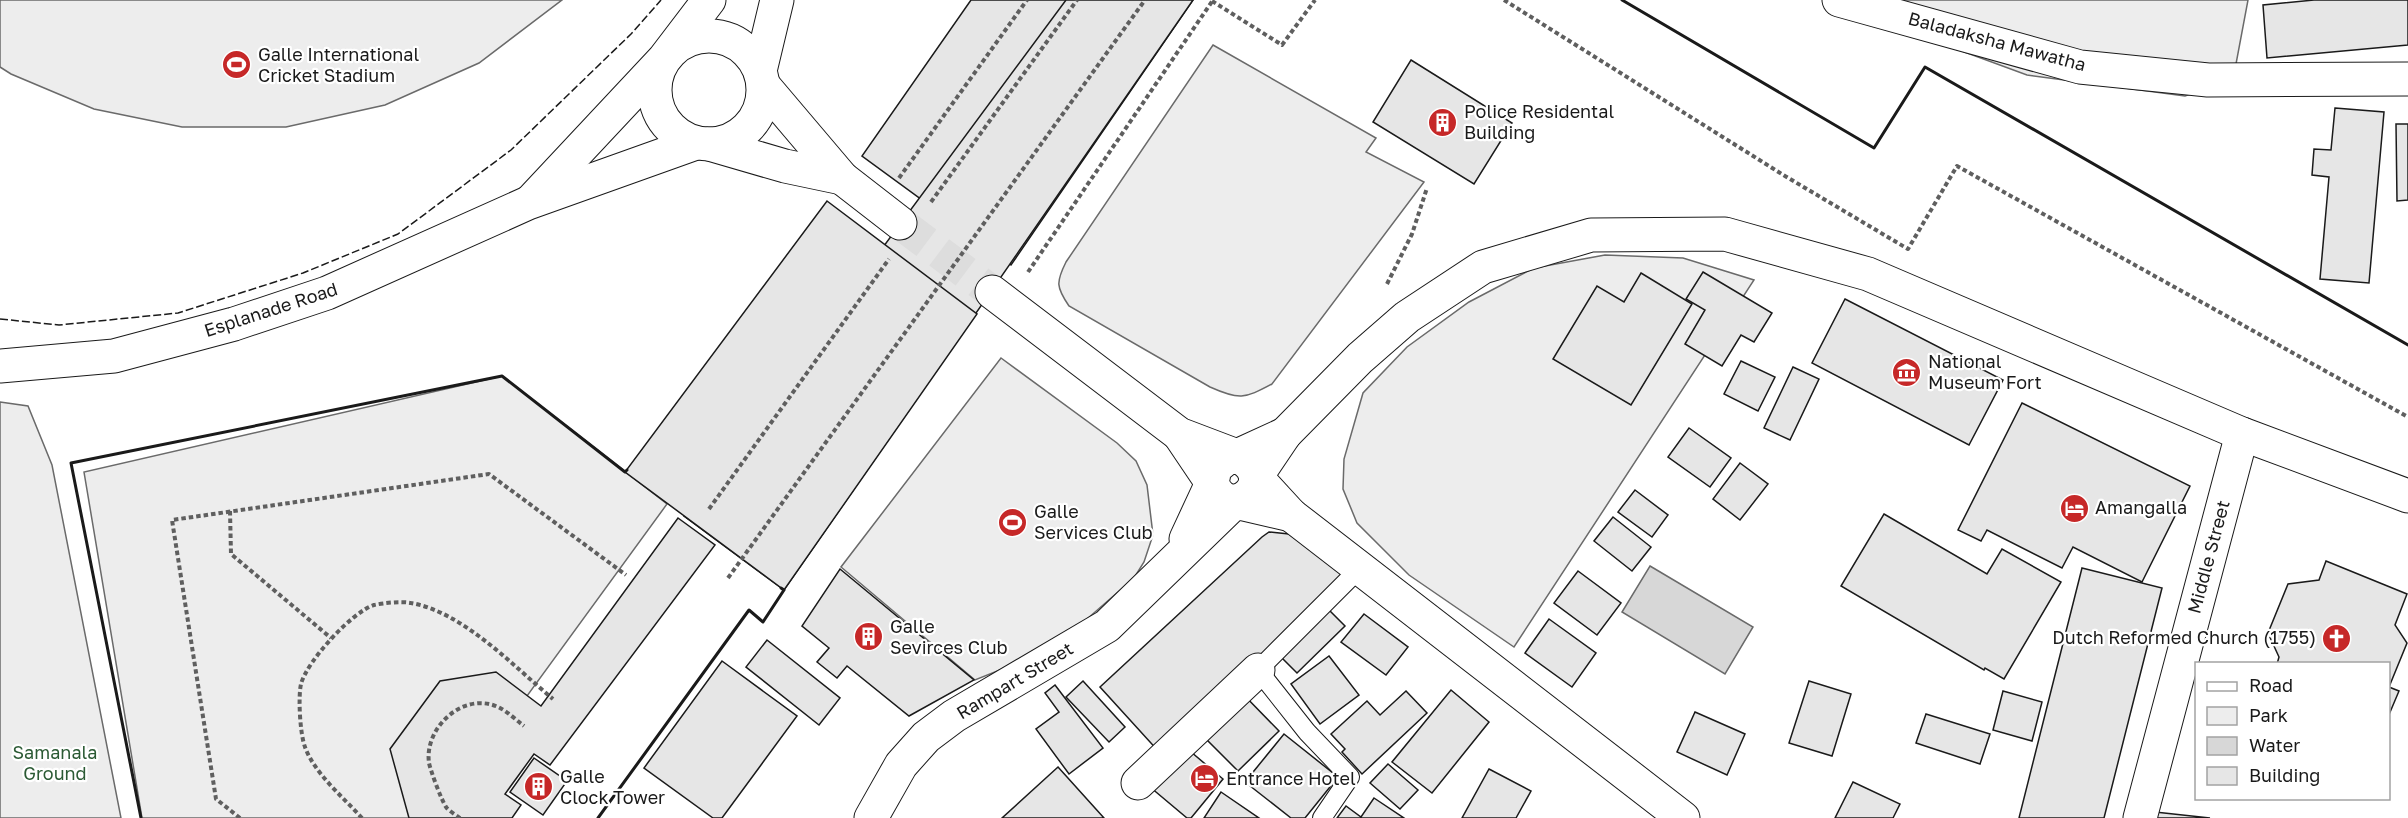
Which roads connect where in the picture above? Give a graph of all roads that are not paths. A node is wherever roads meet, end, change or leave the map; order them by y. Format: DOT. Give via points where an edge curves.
graph roads {
  1 [pos="709,0"];
  2 [pos="777,0"];
  3 [pos="1839,0"];
  4 [pos="664,59"];
  5 [pos="762,79"];
  6 [pos="2408,79"];
  7 [pos="703,144"];
  8 [pos="842,178"];
  9 [pos="528,203"];
  10 [pos="900,223"];
  11 [pos="999,298"];
  12 [pos="0,366"];
  13 [pos="1179,434"];
  14 [pos="2242,434"];
  15 [pos="1246,466"];
  16 [pos="1224,492"];
  17 [pos="2408,496"];
  18 [pos="1291,515"];
  19 [pos="1360,568"];
  20 [pos="1258,669"];
  21 [pos="1138,783"];
  22 [pos="871,818"];
  23 [pos="1322,818"];
  24 [pos="1683,818"];
  25 [pos="2140,818"];
  1 -- 4 [label="street, Esplanade Road"];
  2 -- 5 [label="street"];
  3 -- 6 [label="street, Baladaksha Mawatha" via="2080,67 2208,80"];
  4 -- 5 [label="street" via="696,38 719,37 748,52"];
  4 -- 7 [label="street" via="656,85 659,110 674,131"];
  4 -- 9 [label="street, Esplanade Road"];
  5 -- 7 [label="street" via="757,115 749,127 730,139"];
  5 -- 8 [label="street"];
  7 -- 8 [label="street"];
  7 -- 9 [label="street, Esplanade Road"];
  8 -- 10 [label="street"];
  9 -- 12 [label="street, Esplanade Road" via="327,293 234,324 114,356"];
  11 -- 13 [label="street"];
  13 -- 15 [label="street"];
  13 -- 16 [label="street"];
  14 -- 15 [label="street" via="1868,274 1725,234 1591,235 1483,267 1407,317"];
  14 -- 17 [label="street"];
  14 -- 25 [label="street, Middle Street"];
  15 -- 16 [label="street" via="1252,491 1242,500"];
  15 -- 18 [label="street"];
  16 -- 18 [label="street"];
  16 -- 22 [label="street, Rampart Street" via="1177,558 1107,626 954,716 926,737 901,765"];
  18 -- 19 [label="street"];
  19 -- 20 [label="lane"];
  19 -- 24 [label="street"];
  20 -- 21 [label="street"];
  20 -- 23 [label="lane" via="1307,732 1350,777"];
}
